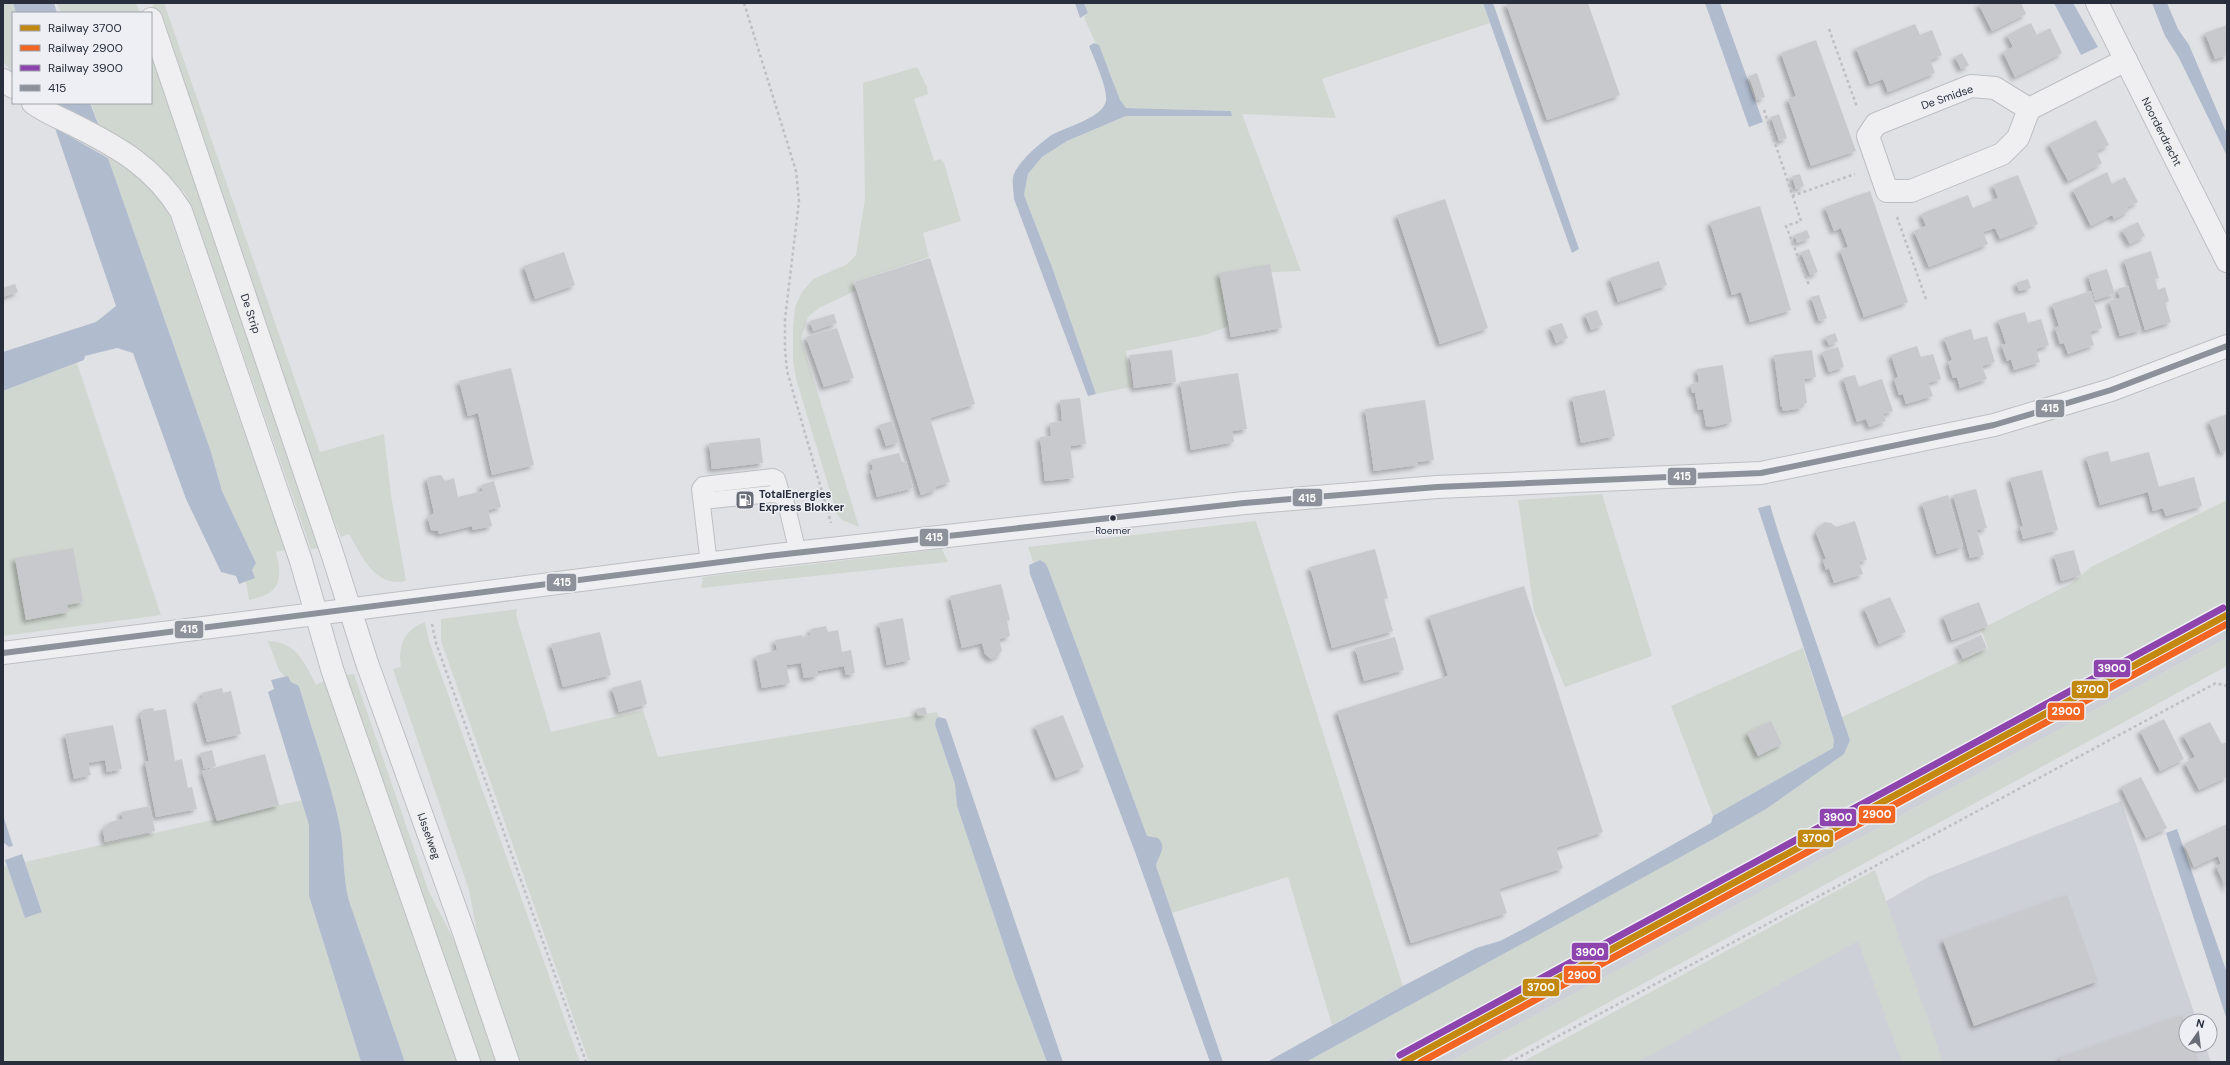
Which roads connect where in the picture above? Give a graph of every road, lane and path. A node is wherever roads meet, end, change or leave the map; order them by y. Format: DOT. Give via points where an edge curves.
graph roads {
  1 [pos="744,3"];
  2 [pos="2097,3"];
  3 [pos="152,21"];
  4 [pos="1828,29"];
  5 [pos="2126,60"];
  6 [pos="3,80"];
  7 [pos="12,86"];
  8 [pos="35,105"];
  9 [pos="2029,109"];
  10 [pos="1764,110"];
  11 [pos="1868,136"];
  12 [pos="1878,166"];
  13 [pos="1887,190"];
  14 [pos="1792,196"];
  15 [pos="2227,261"];
  16 [pos="1809,285"];
  17 [pos="1927,302"];
  18 [pos="2227,346"];
  19 [pos="837,549"];
  20 [pos="798,553"];
  21 [pos="709,564"];
  22 [pos="427,600"];
  23 [pos="351,609"];
  24 [pos="315,614"];
  25 [pos="3,653"];
  26 [pos="2227,686"];
  27 [pos="469,1062"];
  28 [pos="508,1062"];
  29 [pos="586,1062"];
  30 [pos="1510,1062"];
  1 -- 19 [label="path" via="796,171 799,201 785,319 786,364"];
  2 -- 5 [label="street, Noorderdracht"];
  3 -- 23 [label="street, De Strip"];
  4 -- 11 [label="path"];
  5 -- 9 [label="street"];
  5 -- 15 [label="street, Noorderdracht"];
  6 -- 7 [label="street"];
  8 -- 24 [label="street" via="114,145 150,171 169,191 181,211 301,560"];
  9 -- 11 [label="street, De Smidse" via="1995,88 1971,86 1876,124"];
  9 -- 13 [label="street" via="2018,138 2002,154 1911,191"];
  10 -- 14 [label="path"];
  11 -- 12 [label="street"];
  12 -- 13 [label="street"];
  12 -- 14 [label="path"];
  13 -- 17 [label="path"];
  14 -- 16 [label="path" via="1802,221 1786,226"];
  18 -- 19 [label="street" via="2111,390 1994,425 1761,473 1437,487 1244,503"];
  19 -- 20 [label="street"];
  20 -- 21 [label="street"];
  20 -- 21 [label="lane" via="786,503 777,479 767,476 706,483 700,489"];
  21 -- 22 [label="street"];
  22 -- 23 [label="street"];
  22 -- 29 [label="path" via="436,643"];
  23 -- 24 [label="street"];
  23 -- 28 [label="street, IJsselweg" via="367,663 460,920"];
  24 -- 25 [label="street"];
  24 -- 27 [label="street"];
  26 -- 30 [label="path" via="2216,683"];
}
